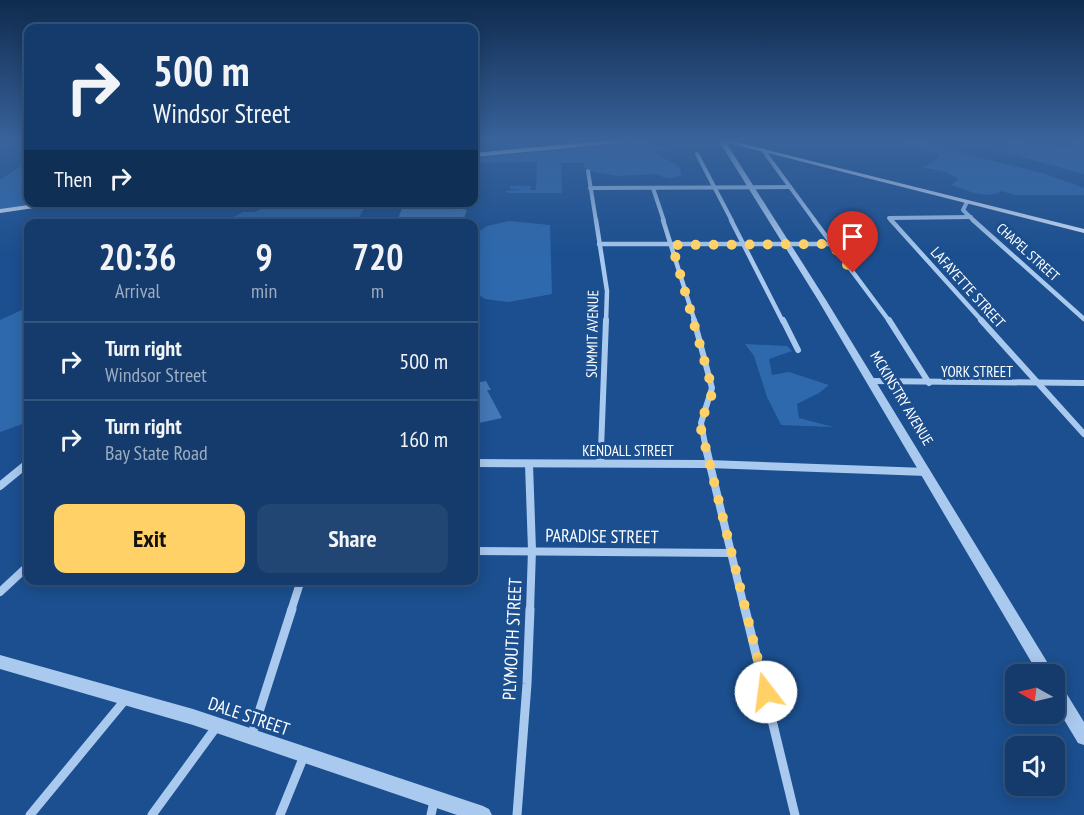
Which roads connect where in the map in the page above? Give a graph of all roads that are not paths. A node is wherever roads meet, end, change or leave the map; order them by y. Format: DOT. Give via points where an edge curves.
graph roads {
  1 [pos="589,179"];
  2 [pos="711,179"];
  3 [pos="747,179"];
  4 [pos="784,179"];
  5 [pos="877,179"];
  6 [pos="790,187"];
  7 [pos="590,188"];
  8 [pos="653,188"];
  9 [pos="715,188"];
  10 [pos="753,188"];
  11 [pos="967,202"];
  12 [pos="32,207"];
  13 [pos="0,211"];
  14 [pos="971,217"];
  15 [pos="1084,231"];
  16 [pos="599,244"];
  17 [pos="745,244"];
  18 [pos="788,244"];
  19 [pos="832,244"];
  20 [pos="672,245"];
  21 [pos="1084,319"];
  22 [pos="798,350"];
  23 [pos="870,381"];
  24 [pos="929,383"];
  25 [pos="1038,383"];
  26 [pos="1084,383"];
  27 [pos="1084,434"];
  28 [pos="478,463"];
  29 [pos="600,463"];
  30 [pos="529,464"];
  31 [pos="708,464"];
  32 [pos="24,466"];
  33 [pos="926,472"];
  34 [pos="0,486"];
  35 [pos="532,550"];
  36 [pos="478,551"];
  37 [pos="730,554"];
  38 [pos="24,570"];
  39 [pos="299,585"];
  40 [pos="0,592"];
  41 [pos="0,662"];
  42 [pos="1040,664"];
  43 [pos="126,698"];
  44 [pos="1065,706"];
  45 [pos="217,726"];
  46 [pos="1084,737"];
  47 [pos="251,738"];
  48 [pos="304,756"];
  49 [pos="433,807"];
  50 [pos="30,815"];
  51 [pos="152,815"];
  52 [pos="280,815"];
  53 [pos="483,815"];
  54 [pos="517,815"];
  55 [pos="795,815"];
  1 -- 7 [label="street, SUMMIT AVENUE"];
  2 -- 9 [label="street"];
  3 -- 10 [label="street, MCKINSTRY AVENUE"];
  4 -- 6 [label="street"];
  5 -- 11 [label="main road"];
  6 -- 10 [label="street"];
  6 -- 19 [label="street"];
  7 -- 8 [label="street"];
  7 -- 16 [label="street, SUMMIT AVENUE"];
  8 -- 9 [label="street"];
  8 -- 20 [label="street"];
  9 -- 10 [label="street"];
  9 -- 17 [label="street"];
  10 -- 18 [label="street, MCKINSTRY AVENUE"];
  11 -- 14 [label="street" via="963,210"];
  11 -- 15 [label="main road"];
  12 -- 13 [label="main road"];
  14 -- 21 [label="street, CHAPEL STREET"];
  14 -- 25 [label="street, LAFAYETTE STREET" via="889,218"];
  16 -- 20 [label="street"];
  16 -- 29 [label="street, SUMMIT AVENUE" via="607,291"];
  17 -- 18 [label="street"];
  17 -- 20 [label="street"];
  17 -- 22 [label="street"];
  18 -- 19 [label="street"];
  18 -- 23 [label="street, MCKINSTRY AVENUE"];
  19 -- 24 [label="street"];
  20 -- 31 [label="street" via="712,388 711,404 700,426"];
  23 -- 24 [label="street, YORK STREET"];
  23 -- 33 [label="street, MCKINSTRY AVENUE"];
  24 -- 25 [label="street, YORK STREET"];
  25 -- 26 [label="street, YORK STREET"];
  25 -- 27 [label="street, LAFAYETTE STREET"];
  28 -- 30 [label="street, KENDALL STREET"];
  29 -- 30 [label="street, KENDALL STREET"];
  29 -- 31 [label="street, KENDALL STREET"];
  30 -- 35 [label="street, PLYMOUTH STREET"];
  31 -- 33 [label="street, KENDALL STREET"];
  31 -- 37 [label="street"];
  32 -- 34 [label="street"];
  33 -- 42 [label="street, MCKINSTRY AVENUE"];
  35 -- 36 [label="street, PARADISE STREET"];
  35 -- 37 [label="street, PARADISE STREET"];
  35 -- 54 [label="street, PLYMOUTH STREET"];
  37 -- 55 [label="street"];
  38 -- 40 [label="street"];
  39 -- 47 [label="street"];
  41 -- 43 [label="street, DALE STREET"];
  43 -- 45 [label="street, DALE STREET"];
  43 -- 50 [label="street"];
  44 -- 46 [label="street"];
  45 -- 47 [label="street, DALE STREET"];
  45 -- 51 [label="street"];
  47 -- 48 [label="street, DALE STREET"];
  48 -- 49 [label="street, DALE STREET"];
  48 -- 52 [label="street"];
  49 -- 53 [label="street, DALE STREET"];
}
